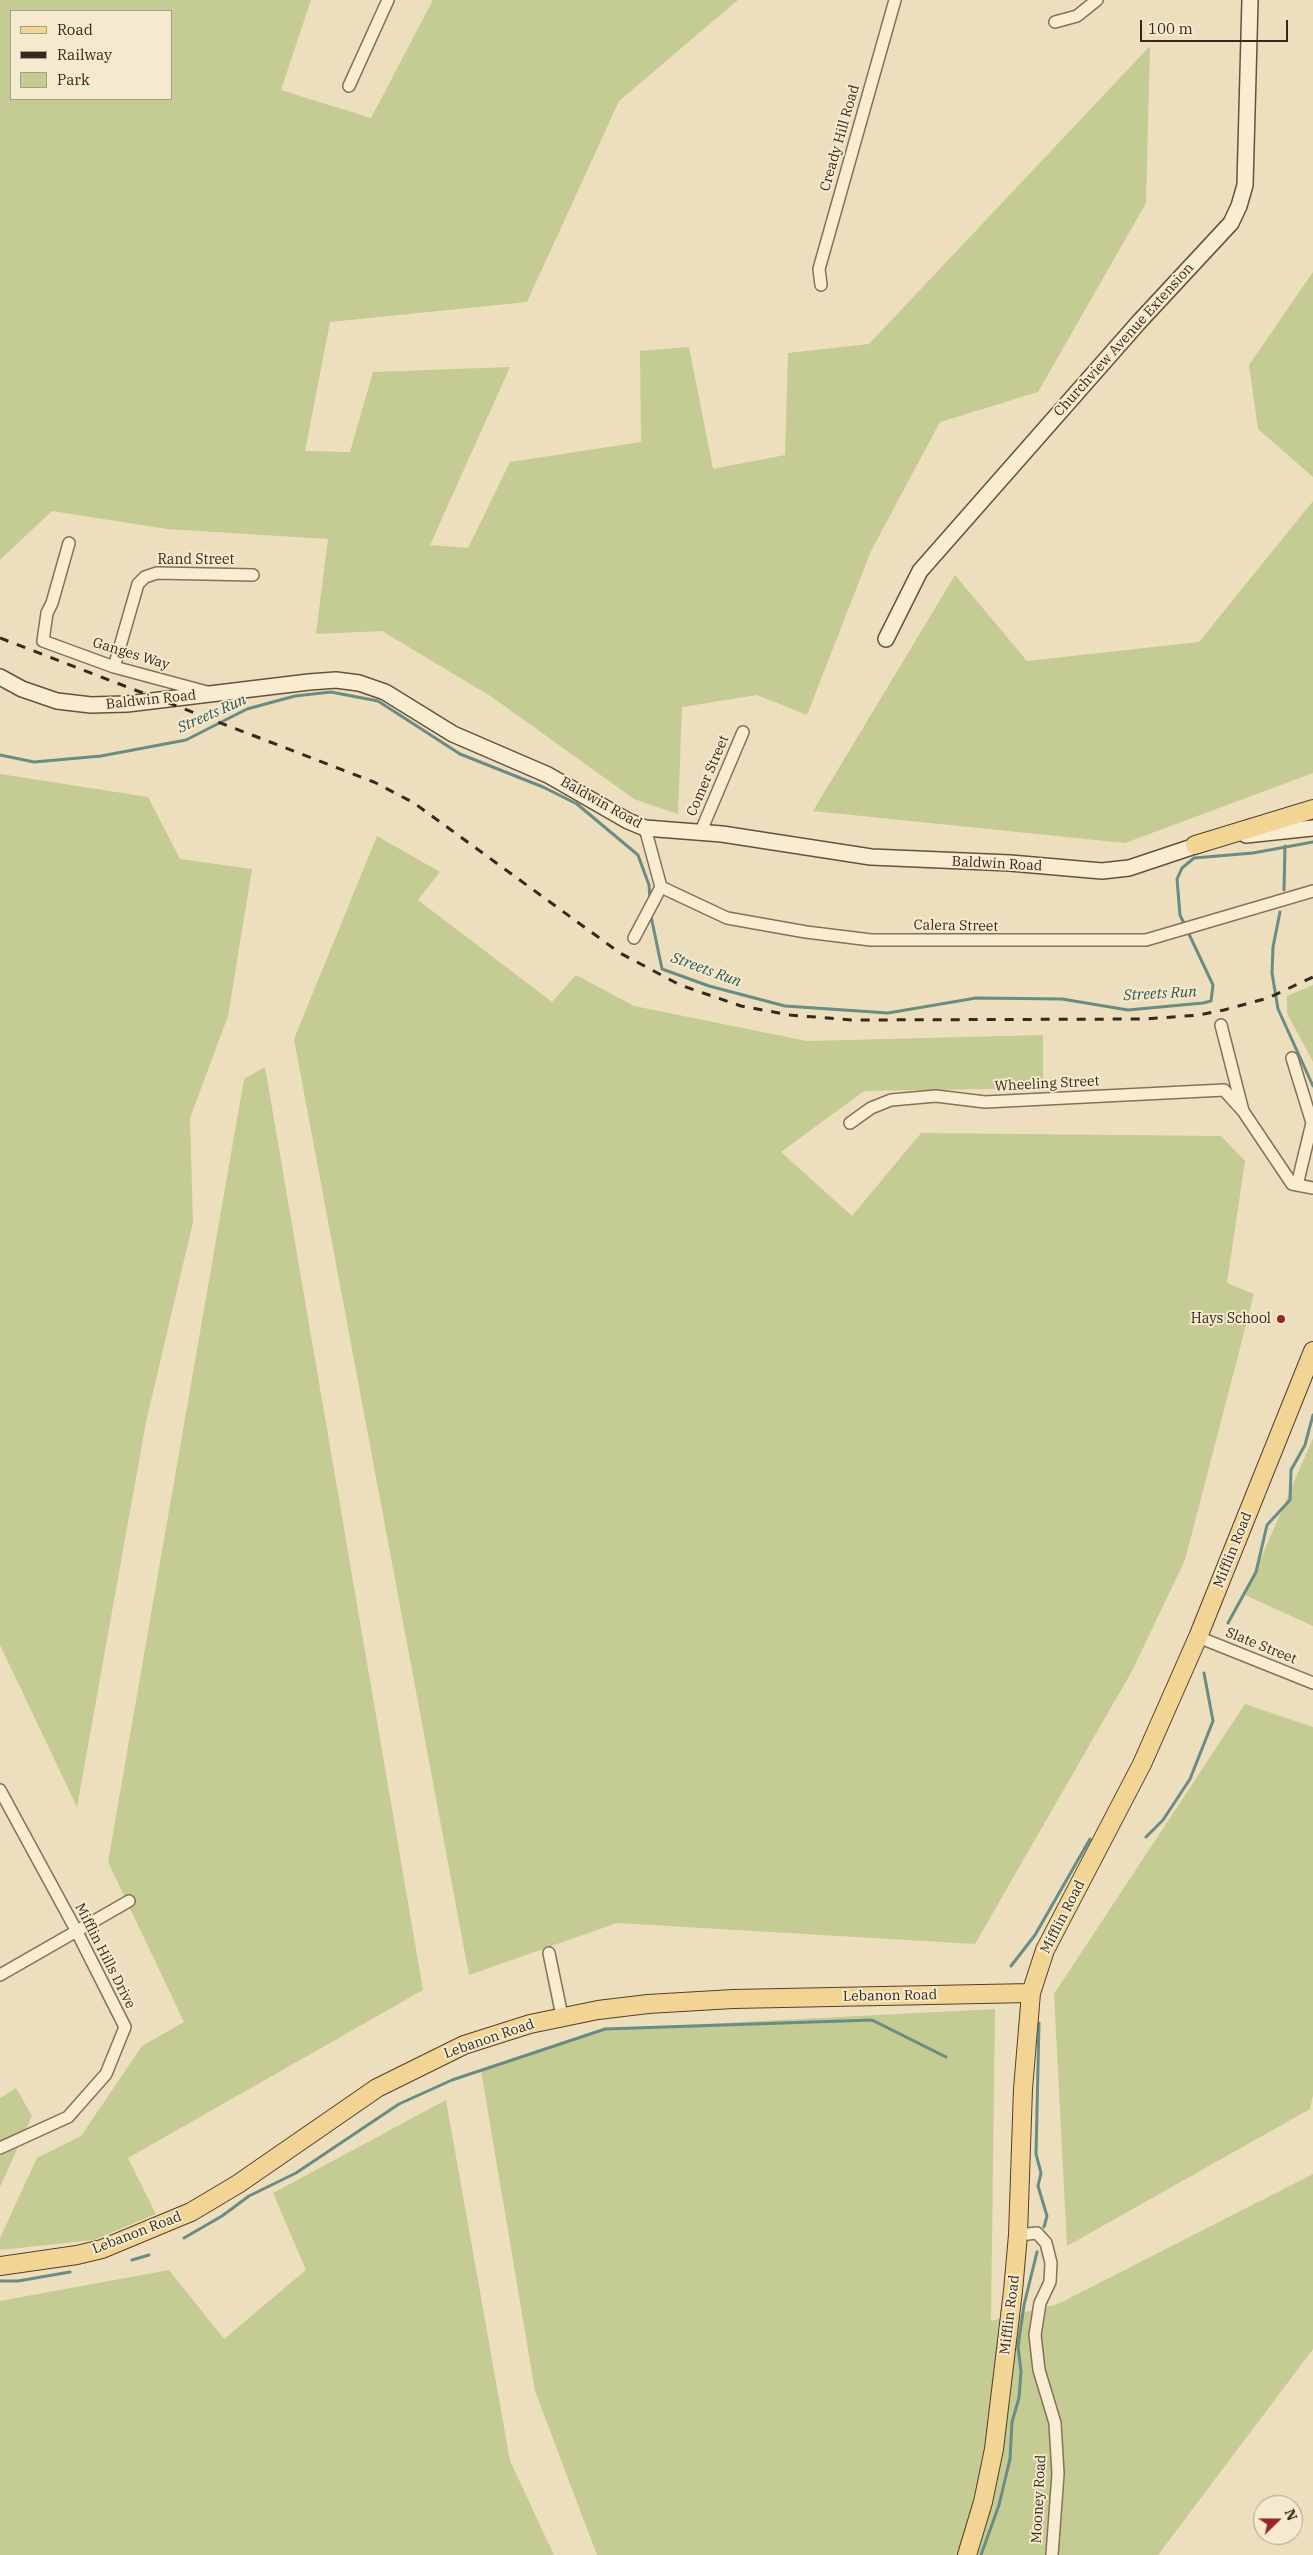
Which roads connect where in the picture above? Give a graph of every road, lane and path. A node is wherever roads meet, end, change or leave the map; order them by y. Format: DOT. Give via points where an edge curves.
graph roads {
  1 [pos="388,0"];
  2 [pos="895,0"];
  3 [pos="1097,0"];
  4 [pos="1250,0"];
  5 [pos="1055,22"];
  6 [pos="348,86"];
  7 [pos="821,285"];
  8 [pos="69,543"];
  9 [pos="253,576"];
  10 [pos="886,639"];
  11 [pos="114,667"];
  12 [pos="0,677"];
  13 [pos="211,693"];
  14 [pos="743,732"];
  15 [pos="1313,809"];
  16 [pos="644,828"];
  17 [pos="1313,828"];
  18 [pos="701,831"];
  19 [pos="1195,845"];
  20 [pos="661,886"];
  21 [pos="1313,891"];
  22 [pos="634,938"];
  23 [pos="1221,1025"];
  24 [pos="1292,1058"];
  25 [pos="1243,1111"];
  26 [pos="850,1123"];
  27 [pos="1297,1185"];
  28 [pos="1313,1188"];
  29 [pos="1313,1351"];
  30 [pos="1198,1637"];
  31 [pos="1313,1683"];
  32 [pos="0,1790"];
  33 [pos="129,1902"];
  34 [pos="76,1930"];
  35 [pos="549,1953"];
  36 [pos="0,1975"];
  37 [pos="1032,1993"];
  38 [pos="562,2016"];
  39 [pos="0,2148"];
  40 [pos="1018,2235"];
  41 [pos="0,2266"];
  42 [pos="967,2555"];
  43 [pos="1052,2555"];
  1 -- 6 [label="street"];
  2 -- 7 [label="street, Cready Hill Road" via="819,269"];
  3 -- 5 [label="street" via="1077,16"];
  4 -- 10 [label="main road, Churchview Avenue Extension" via="1245,185 1231,223 1139,322 920,572"];
  8 -- 11 [label="street, Ganges Way" via="47,613 43,641"];
  9 -- 11 [label="street, Rand Street" via="157,574 145,577 138,584"];
  11 -- 13 [label="street, Ganges Way"];
  12 -- 13 [label="main road, Baldwin Road" via="57,701 91,705 127,704"];
  13 -- 16 [label="main road, Baldwin Road" via="336,680 358,683 385,692 453,734 548,774"];
  14 -- 18 [label="street, Comer Street"];
  15 -- 19 [label="main road"];
  16 -- 18 [label="main road, Baldwin Road"];
  16 -- 20 [label="street"];
  17 -- 19 [label="main road, Baldwin Road" via="1231,836"];
  18 -- 19 [label="main road, Baldwin Road" via="871,857 1102,871 1128,868"];
  20 -- 21 [label="street, Calera Street" via="727,918 871,940 1146,940"];
  20 -- 22 [label="street"];
  23 -- 25 [label="street"];
  24 -- 27 [label="street" via="1312,1123"];
  25 -- 26 [label="street, Wheeling Street" via="1224,1090 985,1102 936,1096 892,1100 871,1108"];
  25 -- 27 [label="street" via="1292,1184"];
  27 -- 28 [label="street"];
  29 -- 30 [label="main road, Mifflin Road"];
  30 -- 31 [label="street, Slate Street"];
  30 -- 37 [label="main road, Mifflin Road" via="1142,1764 1045,1950"];
  32 -- 34 [label="street, Mifflin Hills Drive"];
  33 -- 34 [label="street"];
  34 -- 36 [label="street"];
  34 -- 39 [label="street, Mifflin Hills Drive" via="125,2027 106,2074 68,2117"];
  35 -- 38 [label="street"];
  37 -- 38 [label="main road, Lebanon Road" via="733,1999 648,2004"];
  37 -- 40 [label="main road, Mifflin Road" via="1023,2089"];
  38 -- 41 [label="main road, Lebanon Road" via="464,2045 418,2066 377,2088 238,2184 191,2212 151,2230 102,2249"];
  40 -- 42 [label="main road, Mifflin Road" via="994,2449"];
  40 -- 43 [label="street, Mooney Road" via="1037,2233 1046,2243 1051,2263 1050,2282 1040,2302 1035,2335 1039,2370 1055,2422 1058,2474"];
}
